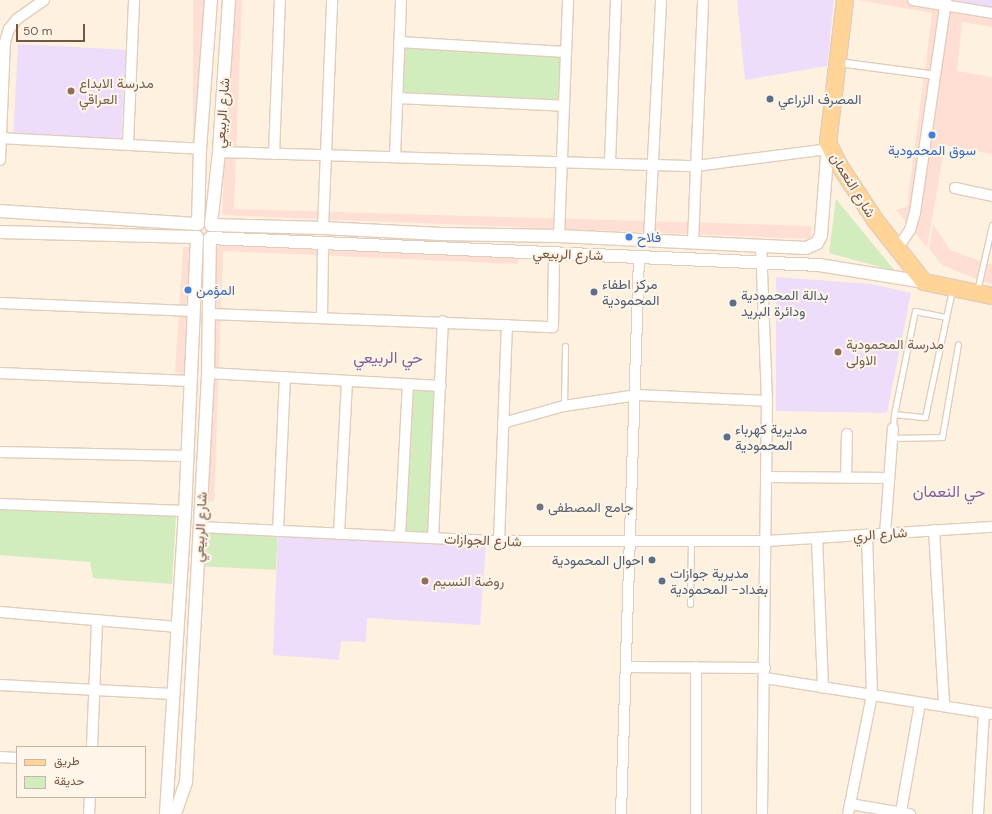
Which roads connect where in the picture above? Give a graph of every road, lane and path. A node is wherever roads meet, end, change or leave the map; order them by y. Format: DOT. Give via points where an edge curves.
graph roads {
  1 [pos="44,0"];
  2 [pos="134,0"];
  3 [pos="210,0"];
  4 [pos="229,0"];
  5 [pos="280,0"];
  6 [pos="332,0"];
  7 [pos="400,0"];
  8 [pos="568,0"];
  9 [pos="616,0"];
  10 [pos="661,0"];
  11 [pos="703,0"];
  12 [pos="845,0"];
  13 [pos="913,0"];
  14 [pos="946,2"];
  15 [pos="992,13"];
  16 [pos="399,42"];
  17 [pos="566,52"];
  18 [pos="838,62"];
  19 [pos="1,74"];
  20 [pos="936,75"];
  21 [pos="397,98"];
  22 [pos="564,106"];
  23 [pos="1,138"];
  24 [pos="128,144"];
  25 [pos="828,146"];
  26 [pos="200,149"];
  27 [pos="219,152"];
  28 [pos="274,154"];
  29 [pos="326,155"];
  30 [pos="395,157"];
  31 [pos="0,160"];
  32 [pos="562,162"];
  33 [pos="610,163"];
  34 [pos="653,164"];
  35 [pos="696,166"];
  36 [pos="954,188"];
  37 [pos="992,196"];
  38 [pos="0,212"];
  39 [pos="197,212"];
  40 [pos="213,212"];
  41 [pos="192,223"];
  42 [pos="216,225"];
  43 [pos="992,225"];
  44 [pos="323,228"];
  45 [pos="0,232"];
  46 [pos="428,234"];
  47 [pos="450,234"];
  48 [pos="559,236"];
  49 [pos="192,238"];
  50 [pos="216,239"];
  51 [pos="649,239"];
  52 [pos="693,241"];
  53 [pos="323,244"];
  54 [pos="761,245"];
  55 [pos="425,249"];
  56 [pos="897,249"];
  57 [pos="196,250"];
  58 [pos="450,250"];
  59 [pos="211,252"];
  60 [pos="554,254"];
  61 [pos="639,256"];
  62 [pos="761,262"];
  63 [pos="924,282"];
  64 [pos="953,287"];
  65 [pos="985,294"];
  66 [pos="0,303"];
  67 [pos="194,311"];
  68 [pos="210,314"];
  69 [pos="946,317"];
  70 [pos="322,318"];
  71 [pos="443,322"];
  72 [pos="507,324"];
  73 [pos="958,344"];
  74 [pos="565,346"];
  75 [pos="0,373"];
  76 [pos="208,373"];
  77 [pos="285,377"];
  78 [pos="190,380"];
  79 [pos="347,381"];
  80 [pos="408,384"];
  81 [pos="441,386"];
  82 [pos="637,395"];
  83 [pos="767,401"];
  84 [pos="564,406"];
  85 [pos="894,414"];
  86 [pos="503,423"];
  87 [pos="893,433"];
  88 [pos="847,434"];
  89 [pos="0,452"];
  90 [pos="186,456"];
  91 [pos="767,477"];
  92 [pos="846,477"];
  93 [pos="890,478"];
  94 [pos="201,502"];
  95 [pos="0,504"];
  96 [pos="185,511"];
  97 [pos="200,525"];
  98 [pos="992,527"];
  99 [pos="934,530"];
  100 [pos="278,531"];
  101 [pos="339,534"];
  102 [pos="885,534"];
  103 [pos="867,535"];
  104 [pos="400,536"];
  105 [pos="433,538"];
  106 [pos="817,538"];
  107 [pos="630,541"];
  108 [pos="691,541"];
  109 [pos="767,541"];
  110 [pos="499,542"];
  111 [pos="690,604"];
  112 [pos="0,612"];
  113 [pos="98,620"];
  114 [pos="177,627"];
  115 [pos="626,666"];
  116 [pos="696,667"];
  117 [pos="765,673"];
  118 [pos="0,685"];
  119 [pos="823,688"];
  120 [pos="95,690"];
  121 [pos="173,694"];
  122 [pos="872,695"];
  123 [pos="920,703"];
  124 [pos="944,706"];
  125 [pos="988,713"];
  126 [pos="92,746"];
  127 [pos="0,757"];
  128 [pos="16,758"];
  129 [pos="168,787"];
  130 [pos="184,788"];
  131 [pos="90,798"];
  132 [pos="849,809"];
  133 [pos="906,813"];
  134 [pos="90,814"];
  135 [pos="166,814"];
  136 [pos="175,814"];
  137 [pos="621,814"];
  138 [pos="696,814"];
  139 [pos="762,814"];
  140 [pos="978,814"];
  1 -- 19 [label="street" via="17,18 10,29 5,42"];
  2 -- 24 [label="street"];
  3 -- 26 [label="street, شارع الربيعي"];
  4 -- 27 [label="street, شارع الربيعي"];
  5 -- 28 [label="street"];
  6 -- 29 [label="street"];
  7 -- 16 [label="street"];
  8 -- 17 [label="street"];
  9 -- 33 [label="street"];
  10 -- 34 [label="street"];
  11 -- 35 [label="street"];
  12 -- 18 [label="main road, شارع النعمان"];
  13 -- 14 [label="street"];
  14 -- 15 [label="street"];
  14 -- 20 [label="street"];
  16 -- 17 [label="street"];
  16 -- 21 [label="street"];
  17 -- 22 [label="street"];
  18 -- 20 [label="street"];
  18 -- 25 [label="main road, شارع النعمان"];
  19 -- 23 [label="street"];
  20 -- 56 [label="street" via="915,213 910,230"];
  21 -- 22 [label="street"];
  21 -- 30 [label="street"];
  22 -- 32 [label="street"];
  23 -- 24 [label="street"];
  23 -- 31 [label="street"];
  24 -- 26 [label="street"];
  25 -- 35 [label="street"];
  25 -- 54 [label="street, شارع الربيعي" via="819,240 806,248"];
  25 -- 56 [label="main road, شارع النعمان" via="850,185"];
  26 -- 39 [label="street, شارع الربيعي"];
  27 -- 28 [label="street"];
  27 -- 40 [label="street, شارع الربيعي"];
  28 -- 29 [label="street"];
  29 -- 30 [label="street"];
  29 -- 44 [label="street"];
  30 -- 32 [label="street"];
  32 -- 33 [label="street"];
  32 -- 48 [label="street"];
  33 -- 34 [label="street"];
  34 -- 35 [label="street"];
  34 -- 51 [label="street"];
  35 -- 52 [label="street"];
  36 -- 37 [label="street"];
  38 -- 41 [label="street, شارع الربيعي"];
  39 -- 40 [label="street" via="204,219"];
  39 -- 41 [label="street"];
  40 -- 42 [label="street"];
  41 -- 42 [label="street, شارع الربيعي"];
  41 -- 49 [label="street, شارع الربيعي" via="195,232"];
  42 -- 44 [label="street, شارع الربيعي"];
  42 -- 50 [label="street"];
  43 -- 65 [label="lane"];
  44 -- 46 [label="street, شارع الربيعي"];
  45 -- 49 [label="street, شارع الربيعي"];
  46 -- 47 [label="street, شارع الربيعي"];
  46 -- 55 [label="street" via="434,238 435,243"];
  47 -- 48 [label="street, شارع الربيعي"];
  47 -- 58 [label="street" via="443,241"];
  48 -- 51 [label="street, شارع الربيعي"];
  49 -- 50 [label="street, شارع الربيعي"];
  49 -- 57 [label="street, شارع الربيعي"];
  50 -- 53 [label="street, شارع الربيعي"];
  50 -- 59 [label="street, شارع الربيعي"];
  51 -- 52 [label="street, شارع الربيعي"];
  52 -- 54 [label="street, شارع الربيعي"];
  53 -- 55 [label="street, شارع الربيعي"];
  53 -- 70 [label="street"];
  54 -- 62 [label="street"];
  55 -- 58 [label="street, شارع الربيعي"];
  56 -- 63 [label="main road, شارع النعمان"];
  57 -- 59 [label="street" via="204,244"];
  57 -- 67 [label="street, شارع الربيعي"];
  58 -- 60 [label="street, شارع الربيعي"];
  59 -- 68 [label="street, شارع الربيعي"];
  60 -- 61 [label="street, شارع الربيعي"];
  60 -- 72 [label="street" via="553,327"];
  61 -- 62 [label="street, شارع الربيعي"];
  61 -- 82 [label="street"];
  62 -- 63 [label="street, شارع الربيعي" via="842,267"];
  62 -- 83 [label="street"];
  63 -- 64 [label="main road"];
  64 -- 65 [label="main road"];
  64 -- 69 [label="lane"];
  66 -- 67 [label="street"];
  67 -- 78 [label="street, شارع الربيعي"];
  68 -- 70 [label="street"];
  68 -- 76 [label="street, شارع الربيعي"];
  69 -- 85 [label="lane" via="925,417"];
  69 -- 85 [label="lane" via="915,311"];
  70 -- 71 [label="street"];
  71 -- 72 [label="street"];
  71 -- 81 [label="street"];
  72 -- 86 [label="street"];
  73 -- 87 [label="lane" via="942,437"];
  74 -- 84 [label="lane"];
  75 -- 78 [label="street"];
  76 -- 77 [label="street"];
  76 -- 94 [label="street, شارع الربيعي"];
  77 -- 79 [label="street"];
  77 -- 100 [label="street"];
  78 -- 90 [label="street, شارع الربيعي"];
  79 -- 80 [label="street"];
  79 -- 101 [label="street"];
  80 -- 81 [label="street"];
  80 -- 104 [label="street"];
  81 -- 105 [label="street"];
  82 -- 83 [label="street"];
  82 -- 84 [label="street"];
  82 -- 107 [label="street"];
  83 -- 91 [label="street"];
  84 -- 86 [label="street"];
  85 -- 87 [label="lane"];
  86 -- 110 [label="street"];
  87 -- 93 [label="street"];
  88 -- 92 [label="street"];
  89 -- 90 [label="street"];
  90 -- 96 [label="street, شارع الربيعي"];
  91 -- 92 [label="street"];
  91 -- 109 [label="street"];
  92 -- 93 [label="street"];
  93 -- 102 [label="street"];
  94 -- 96 [label="street" via="197,507"];
  94 -- 97 [label="street, شارع الربيعي"];
  95 -- 96 [label="street"];
  96 -- 97 [label="street" via="188,516 193,515"];
  96 -- 114 [label="street, شارع الربيعي"];
  97 -- 100 [label="street, شارع الجوازات"];
  97 -- 130 [label="street, شارع الربيعي"];
  98 -- 99 [label="street, شارع الري"];
  99 -- 102 [label="street, شارع الري"];
  99 -- 124 [label="street"];
  100 -- 101 [label="street, شارع الجوازات"];
  101 -- 104 [label="street, شارع الجوازات"];
  102 -- 103 [label="street, شارع الري"];
  103 -- 106 [label="street, شارع الري"];
  103 -- 122 [label="street"];
  104 -- 105 [label="street, شارع الجوازات"];
  105 -- 110 [label="street, شارع الجوازات"];
  106 -- 109 [label="street, شارع الري"];
  106 -- 119 [label="street"];
  107 -- 108 [label="street, شارع الجوازات"];
  107 -- 110 [label="street, شارع الجوازات"];
  107 -- 115 [label="street"];
  108 -- 109 [label="street, شارع الجوازات"];
  108 -- 111 [label="lane"];
  109 -- 117 [label="street"];
  112 -- 113 [label="street"];
  113 -- 114 [label="street"];
  113 -- 120 [label="street"];
  114 -- 121 [label="street, شارع الربيعي"];
  115 -- 116 [label="street"];
  115 -- 137 [label="street"];
  116 -- 117 [label="street"];
  116 -- 138 [label="street"];
  117 -- 119 [label="street"];
  117 -- 139 [label="street"];
  118 -- 120 [label="street"];
  119 -- 122 [label="street"];
  120 -- 121 [label="street"];
  120 -- 126 [label="street"];
  121 -- 129 [label="street, شارع الربيعي"];
  122 -- 123 [label="street"];
  122 -- 132 [label="street"];
  123 -- 124 [label="street"];
  123 -- 133 [label="street"];
  124 -- 125 [label="street"];
  125 -- 140 [label="street"];
  127 -- 128 [label="street"];
  129 -- 130 [label="street" via="175,796"];
  129 -- 135 [label="street, شارع الربيعي"];
  130 -- 136 [label="street, شارع الربيعي"];
  131 -- 134 [label="street"];
  132 -- 133 [label="street"];
}
